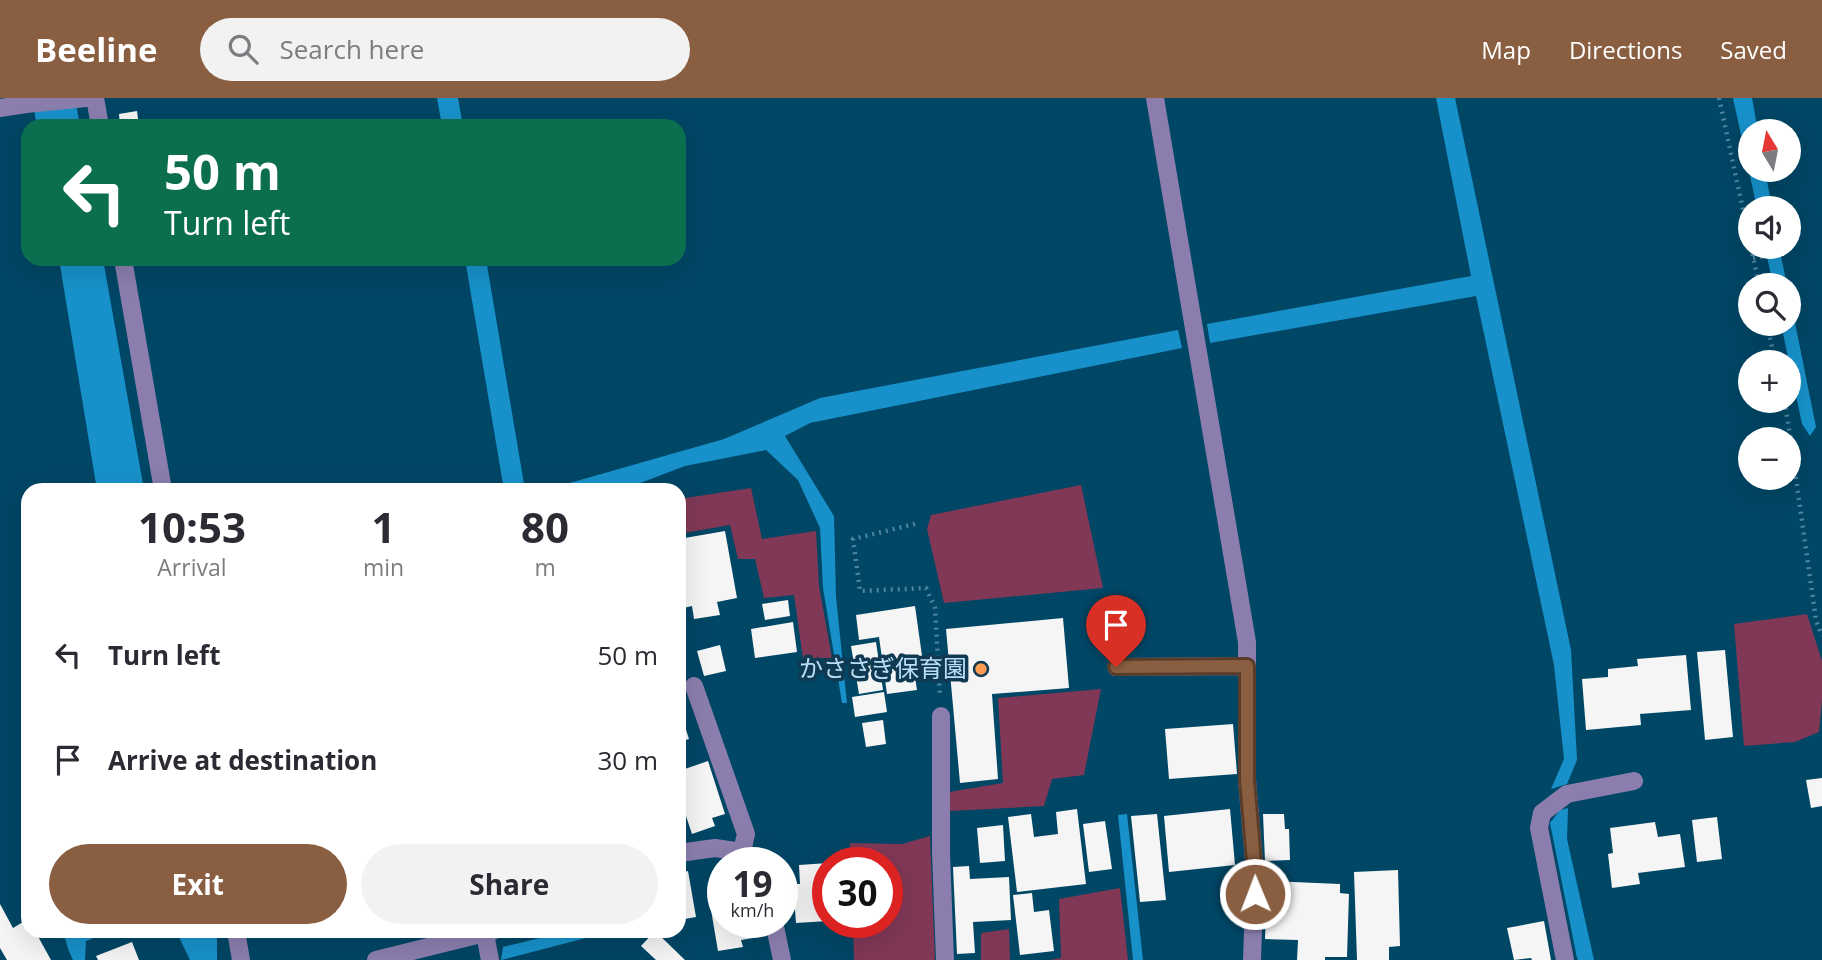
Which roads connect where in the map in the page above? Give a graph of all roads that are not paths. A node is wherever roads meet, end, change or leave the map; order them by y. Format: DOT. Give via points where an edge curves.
graph roads {
  1 [pos="85,98"];
  2 [pos="95,98"];
  3 [pos="1155,98"];
  4 [pos="0,108"];
  5 [pos="99,119"];
  6 [pos="124,266"];
  7 [pos="162,483"];
  8 [pos="1247,666"];
  9 [pos="1116,667"];
  10 [pos="694,686"];
  11 [pos="941,716"];
  12 [pos="1634,781"];
  13 [pos="743,847"];
  14 [pos="707,849"];
  15 [pos="686,852"];
  16 [pos="237,938"];
  17 [pos="465,938"];
  18 [pos="489,938"];
  19 [pos="777,938"];
  20 [pos="240,960"];
  21 [pos="376,960"];
  22 [pos="490,960"];
  23 [pos="782,960"];
  24 [pos="945,960"];
  25 [pos="1252,960"];
  26 [pos="1565,960"];
  1 -- 4 [label="street"];
  2 -- 5 [label="street"];
  3 -- 8 [label="street" via="1247,642"];
  6 -- 7 [label="street"];
  8 -- 9 [label="street"];
  8 -- 25 [label="street" via="1247,780 1255,873"];
  10 -- 13 [label="street" via="746,834"];
  11 -- 24 [label="street"];
  12 -- 26 [label="street" via="1567,794 1542,813 1539,828"];
  14 -- 15 [label="street"];
  16 -- 20 [label="street"];
  17 -- 21 [label="street"];
  18 -- 22 [label="street"];
  19 -- 23 [label="street"];
}
